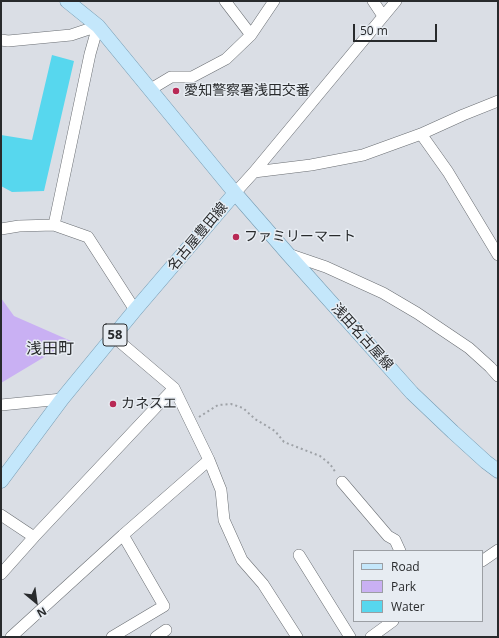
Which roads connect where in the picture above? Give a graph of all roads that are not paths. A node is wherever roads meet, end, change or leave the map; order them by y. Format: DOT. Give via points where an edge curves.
graph roads {
  1 [pos="67,1"];
  2 [pos="225,1"];
  3 [pos="274,1"];
  4 [pos="372,1"];
  5 [pos="396,1"];
  6 [pos="383,16"];
  7 [pos="98,26"];
  8 [pos="251,35"];
  9 [pos="1,40"];
  10 [pos="151,89"];
  11 [pos="498,101"];
  12 [pos="421,134"];
  13 [pos="254,172"];
  14 [pos="235,193"];
  15 [pos="54,225"];
  16 [pos="1,229"];
  17 [pos="288,254"];
  18 [pos="498,255"];
  19 [pos="136,310"];
  20 [pos="114,337"];
  21 [pos="494,365"];
  22 [pos="498,376"];
  23 [pos="174,388"];
  24 [pos="62,399"];
  25 [pos="1,405"];
  26 [pos="209,460"];
  27 [pos="498,471"];
  28 [pos="1,481"];
  29 [pos="342,482"];
  30 [pos="1,515"];
  31 [pos="123,535"];
  32 [pos="34,537"];
  33 [pos="400,550"];
  34 [pos="498,550"];
  35 [pos="299,555"];
  36 [pos="483,560"];
  37 [pos="1,574"];
  38 [pos="392,622"];
  39 [pos="166,630"];
  40 [pos="11,637"];
  41 [pos="112,637"];
  42 [pos="156,637"];
  43 [pos="297,637"];
  44 [pos="350,637"];
  45 [pos="371,637"];
  1 -- 7 [label="main road, 名古屋豊田線"];
  2 -- 8 [label="street"];
  3 -- 8 [label="street"];
  4 -- 6 [label="street"];
  5 -- 6 [label="street"];
  6 -- 13 [label="street"];
  7 -- 9 [label="street" via="71,35"];
  7 -- 10 [label="main road, 名古屋豊田線"];
  7 -- 15 [label="street"];
  8 -- 10 [label="street" via="220,62 192,77 171,77"];
  10 -- 14 [label="main road, 名古屋豊田線"];
  11 -- 12 [label="street"];
  12 -- 13 [label="street" via="363,154 311,165"];
  12 -- 18 [label="street" via="448,172"];
  13 -- 14 [label="street"];
  14 -- 17 [label="main road, 浅田名古屋線"];
  14 -- 19 [label="main road, 名古屋豊田線 / 58"];
  15 -- 16 [label="street"];
  15 -- 19 [label="street" via="88,237"];
  17 -- 21 [label="street" via="326,267 382,293 417,313"];
  17 -- 27 [label="main road, 浅田名古屋線" via="412,393"];
  19 -- 20 [label="main road, 名古屋豊田線 / 58"];
  20 -- 23 [label="street"];
  20 -- 24 [label="main road, 名古屋豊田線 / 58"];
  21 -- 22 [label="street"];
  23 -- 26 [label="street"];
  23 -- 32 [label="street"];
  24 -- 25 [label="street"];
  24 -- 28 [label="main road, 名古屋豊田線 / 58"];
  26 -- 31 [label="street"];
  26 -- 43 [label="street" via="221,490 224,520 242,560 263,584"];
  29 -- 33 [label="street" via="388,536 395,540"];
  30 -- 32 [label="street"];
  31 -- 40 [label="street"];
  31 -- 41 [label="street" via="164,606"];
  32 -- 37 [label="street"];
  34 -- 36 [label="street"];
  35 -- 44 [label="street"];
  38 -- 45 [label="street"];
  39 -- 42 [label="street"];
}
